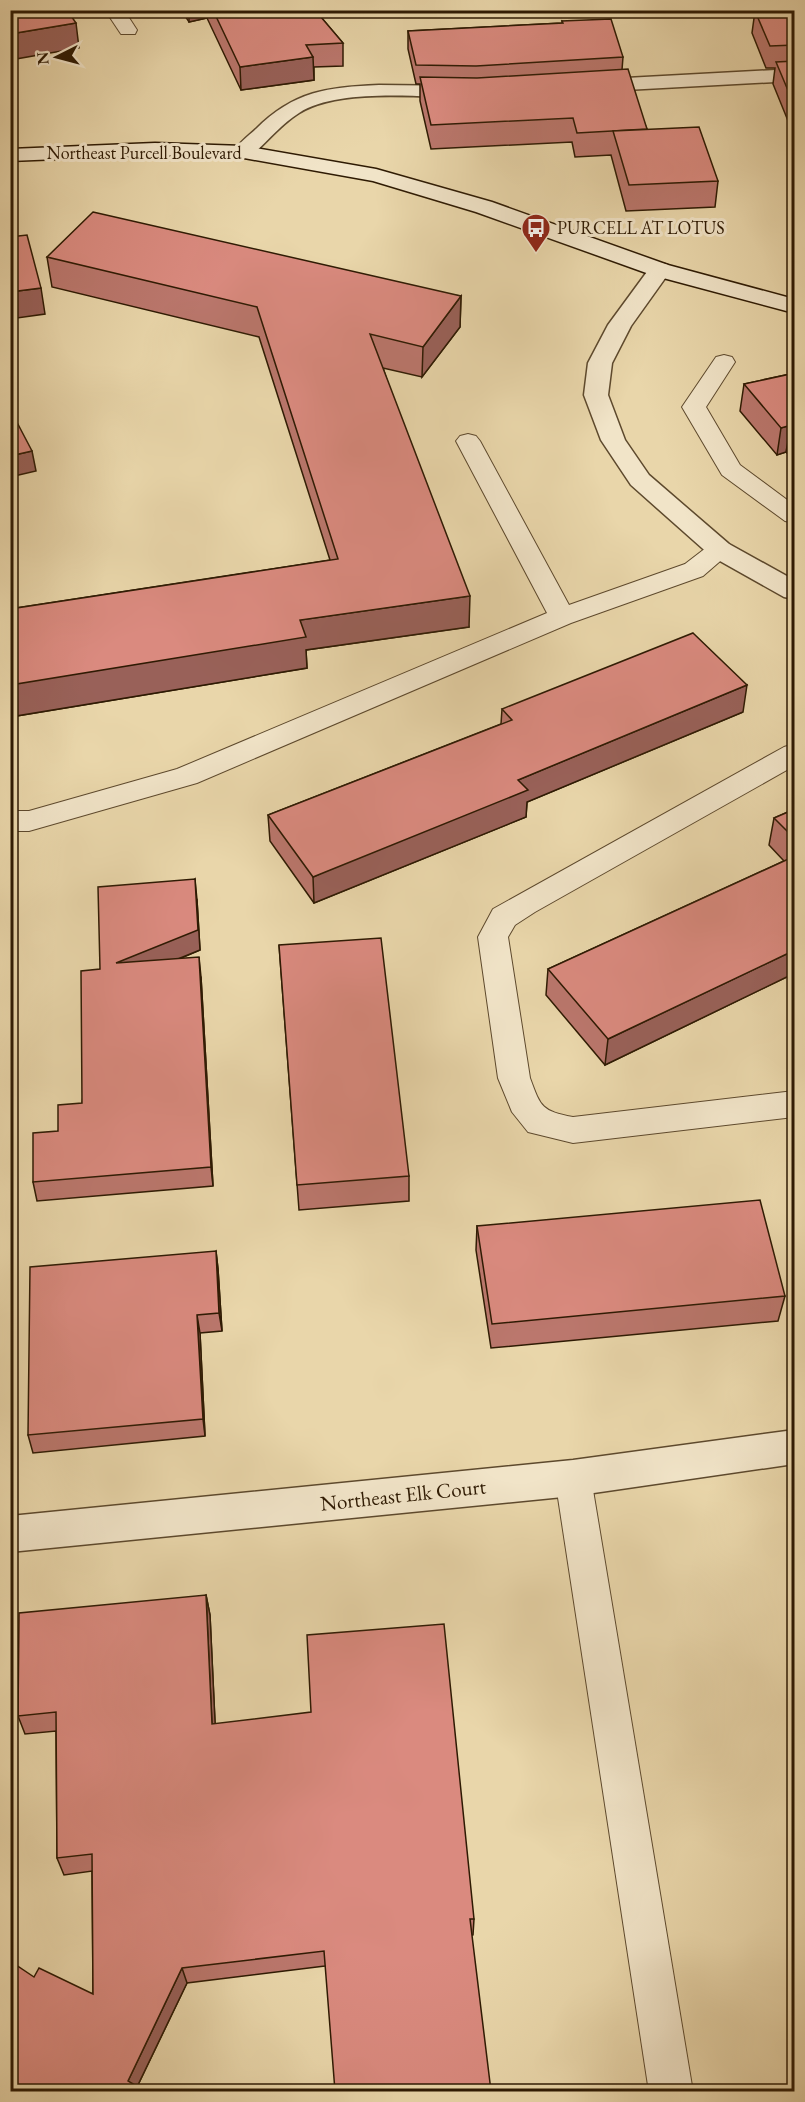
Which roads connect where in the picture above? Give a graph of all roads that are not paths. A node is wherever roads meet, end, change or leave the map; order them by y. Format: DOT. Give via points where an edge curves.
graph roads {
  1 [pos="114,10"];
  2 [pos="128,30"];
  3 [pos="795,75"];
  4 [pos="570,87"];
  5 [pos="488,92"];
  6 [pos="244,152"];
  7 [pos="10,155"];
  8 [pos="660,270"];
  9 [pos="795,306"];
  10 [pos="724,362"];
  11 [pos="468,441"];
  12 [pos="795,516"];
  13 [pos="720,550"];
  14 [pos="795,591"];
  15 [pos="562,617"];
  16 [pos="795,754"];
  17 [pos="10,821"];
  18 [pos="795,1104"];
  19 [pos="795,1447"];
  20 [pos="573,1478"];
  21 [pos="10,1534"];
  22 [pos="671,2091"];
  1 -- 2 [label="lane"];
  3 -- 4 [label="street"];
  5 -- 6 [label="street" via="368,92 326,97 294,106"];
  6 -- 7 [label="street, Northeast Purcell Boulevard" via="155,149"];
  6 -- 8 [label="street, Northeast Purcell Boulevard" via="376,175 484,207"];
  8 -- 9 [label="street, Northeast Purcell Boulevard"];
  8 -- 13 [label="street" via="620,325 600,363 596,395 613,440 640,480"];
  10 -- 12 [label="lane" via="694,407 731,470"];
  11 -- 15 [label="lane"];
  13 -- 14 [label="street"];
  13 -- 15 [label="lane" via="694,570"];
  15 -- 17 [label="lane" via="187,776 29,821"];
  16 -- 18 [label="lane" via="525,904 504,917 493,937 514,1078 523,1103 539,1123 573,1130"];
  19 -- 20 [label="street, Northeast Elk Court"];
  20 -- 21 [label="street, Northeast Elk Court"];
  20 -- 22 [label="lane"];
}
